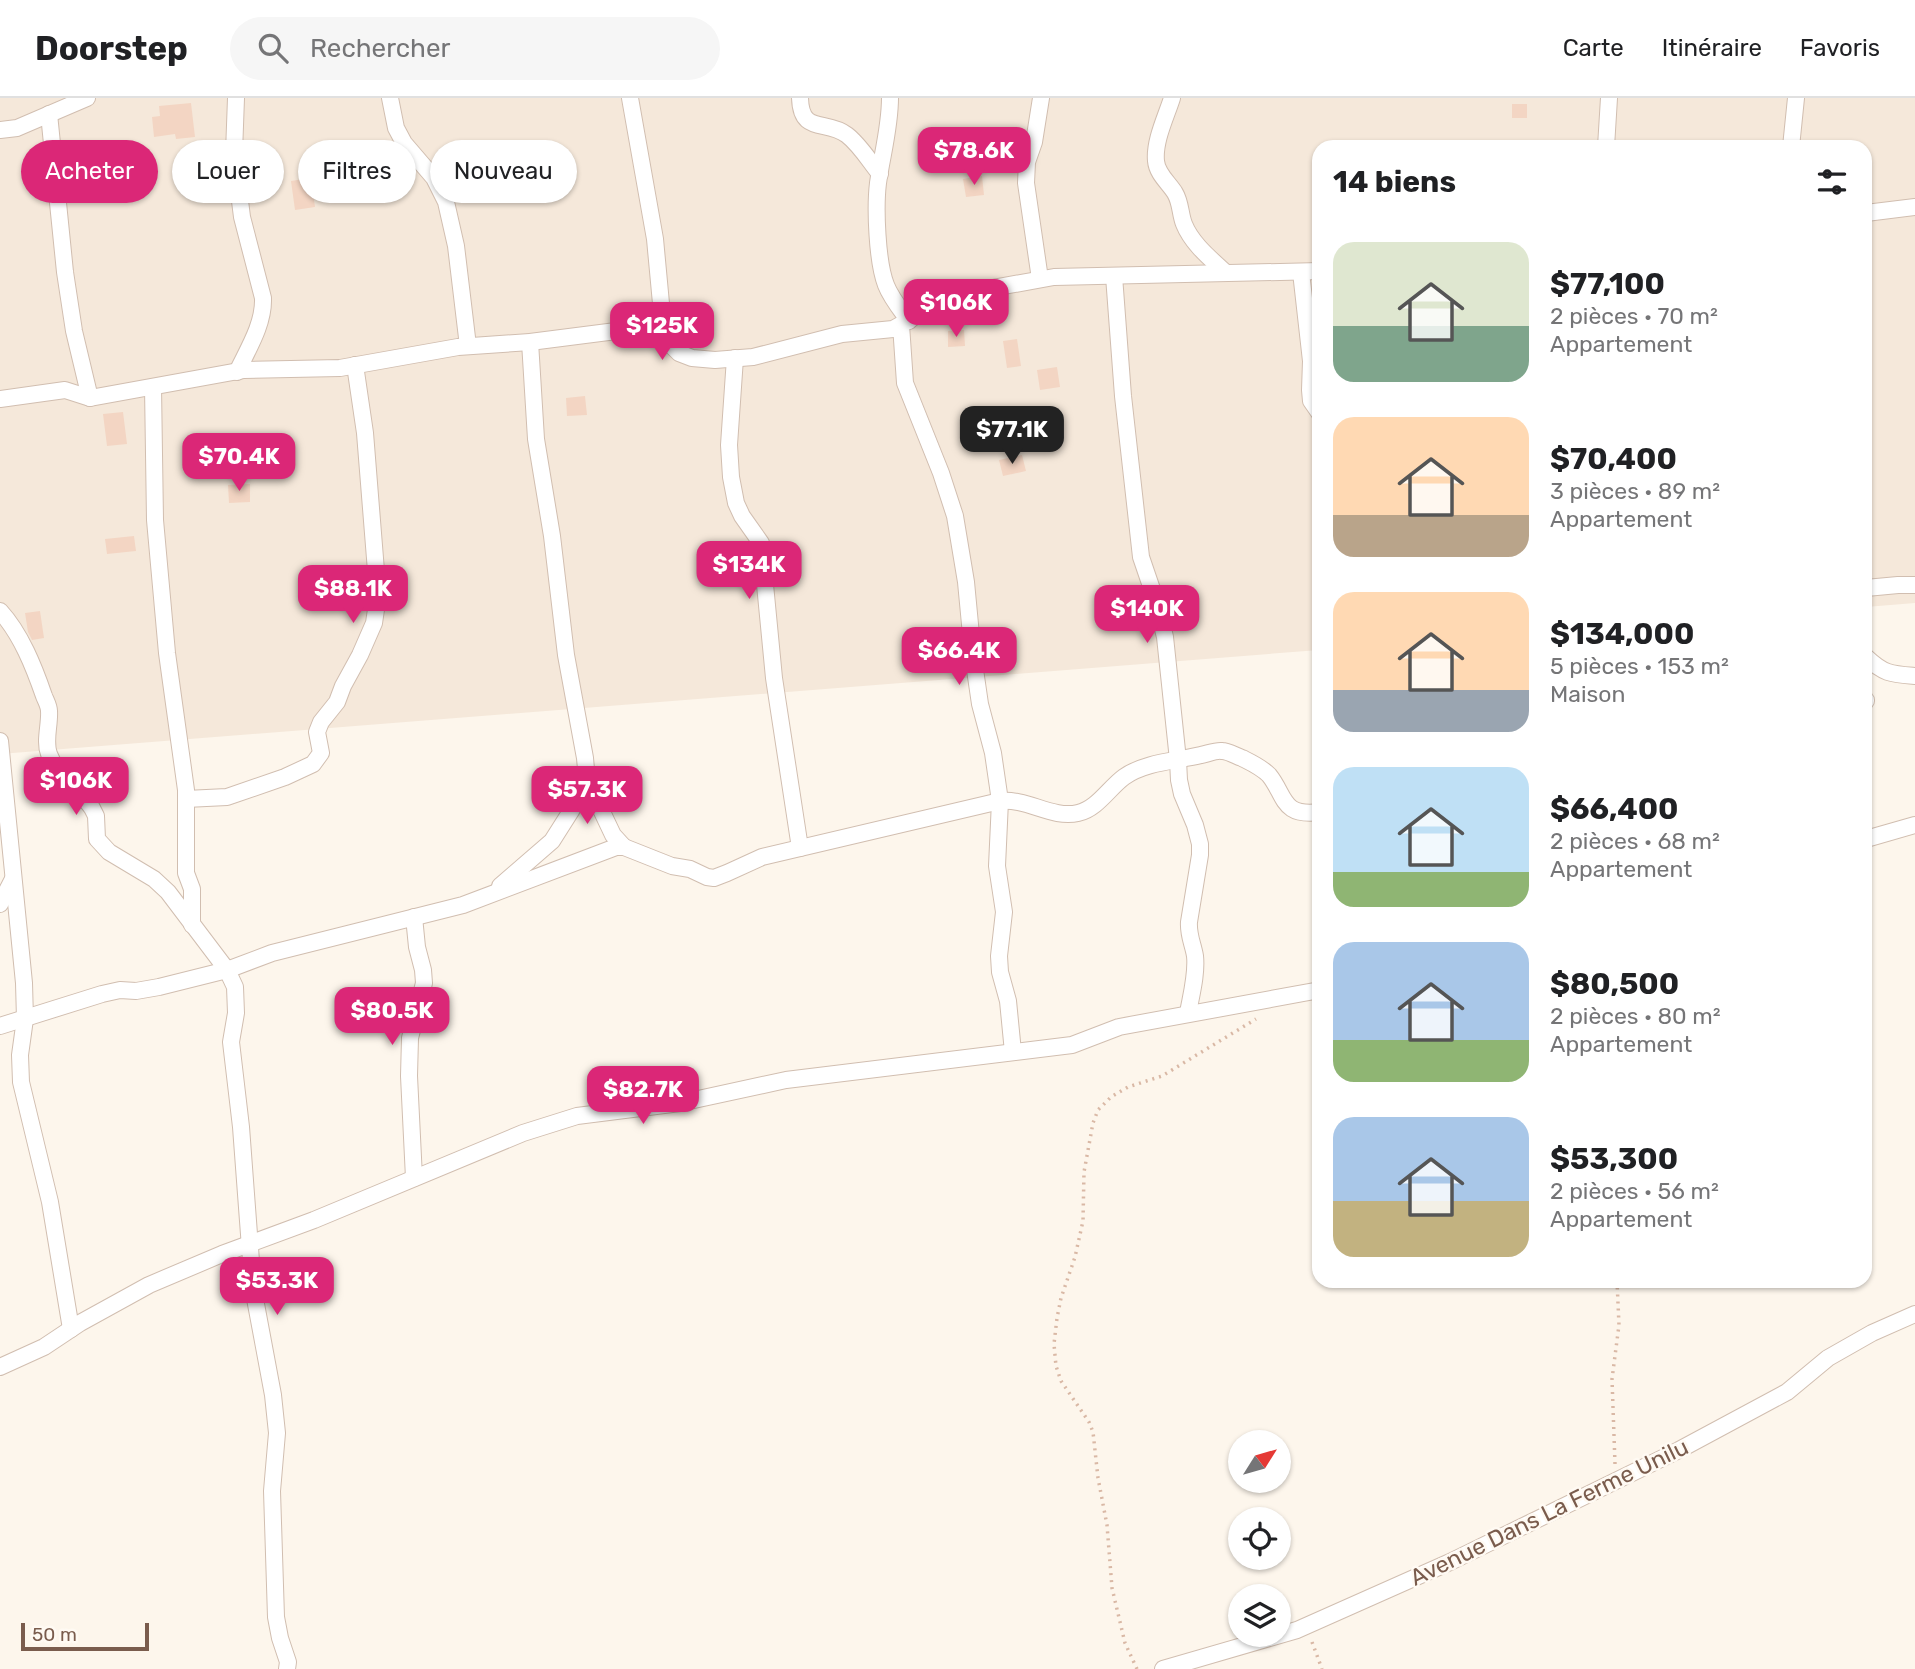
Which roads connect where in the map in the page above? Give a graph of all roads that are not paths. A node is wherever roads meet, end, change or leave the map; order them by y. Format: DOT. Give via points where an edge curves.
graph roads {
  1 [pos="87,98"];
  2 [pos="236,98"];
  3 [pos="390,98"];
  4 [pos="630,98"];
  5 [pos="800,98"];
  6 [pos="890,98"];
  7 [pos="1041,98"];
  8 [pos="1172,98"];
  9 [pos="1609,98"];
  10 [pos="1796,98"];
  11 [pos="49,114"];
  12 [pos="0,130"];
  13 [pos="1606,140"];
  14 [pos="1792,140"];
  15 [pos="880,174"];
  16 [pos="1915,207"];
  17 [pos="1872,212"];
  18 [pos="1312,271"];
  19 [pos="1301,272"];
  20 [pos="1226,273"];
  21 [pos="1114,276"];
  22 [pos="1040,279"];
  23 [pos="905,323"];
  24 [pos="663,325"];
  25 [pos="530,342"];
  26 [pos="468,346"];
  27 [pos="735,358"];
  28 [pos="355,365"];
  29 [pos="237,372"];
  30 [pos="153,387"];
  31 [pos="90,398"];
  32 [pos="0,399"];
  33 [pos="1312,402"];
  34 [pos="1915,585"];
  35 [pos="1872,588"];
  36 [pos="0,611"];
  37 [pos="1872,663"];
  38 [pos="1915,677"];
  39 [pos="0,741"];
  40 [pos="1178,760"];
  41 [pos="587,780"];
  42 [pos="186,799"];
  43 [pos="1000,801"];
  44 [pos="1312,813"];
  45 [pos="1915,825"];
  46 [pos="1872,837"];
  47 [pos="624,847"];
  48 [pos="800,848"];
  49 [pos="13,880"];
  50 [pos="490,894"];
  51 [pos="0,904"];
  52 [pos="414,917"];
  53 [pos="192,925"];
  54 [pos="227,970"];
  55 [pos="1312,991"];
  56 [pos="1188,1013"];
  57 [pos="25,1019"];
  58 [pos="0,1026"];
  59 [pos="1013,1052"];
  60 [pos="414,1178"];
  61 [pos="251,1244"];
  62 [pos="1915,1314"];
  63 [pos="71,1329"];
  64 [pos="0,1367"];
  65 [pos="287,1669"];
  66 [pos="1163,1669"];
  1 -- 11 [label="street"];
  2 -- 29 [label="street" via="234,153 242,217 263,298 255,335"];
  3 -- 26 [label="street" via="404,143 434,178 446,202"];
  4 -- 24 [label="street" via="655,239"];
  5 -- 15 [label="street" via="808,122 849,135"];
  6 -- 15 [label="street"];
  7 -- 22 [label="street" via="1026,183"];
  8 -- 20 [label="street" via="1156,164 1176,195 1189,235"];
  9 -- 13 [label="street"];
  10 -- 14 [label="street"];
  11 -- 12 [label="street"];
  11 -- 31 [label="street" via="65,272"];
  15 -- 23 [label="street" via="876,219 882,270"];
  16 -- 17 [label="street"];
  18 -- 19 [label="street"];
  19 -- 20 [label="street"];
  19 -- 33 [label="street"];
  20 -- 21 [label="street"];
  21 -- 22 [label="street"];
  21 -- 40 [label="street" via="1141,557 1165,636"];
  22 -- 23 [label="street" via="976,291"];
  23 -- 27 [label="street"];
  23 -- 43 [label="street" via="905,383 955,516 976,680"];
  24 -- 25 [label="street"];
  24 -- 27 [label="street" via="679,353 692,358"];
  25 -- 26 [label="street"];
  25 -- 41 [label="street" via="536,439"];
  26 -- 28 [label="street"];
  27 -- 48 [label="street" via="731,477 736,503 761,543 774,678"];
  28 -- 29 [label="street"];
  28 -- 42 [label="street" via="378,596 374,623 337,702 321,722 317,732 321,753 313,764 227,797"];
  29 -- 30 [label="street"];
  30 -- 31 [label="street"];
  30 -- 42 [label="street" via="156,533"];
  31 -- 32 [label="street" via="65,390"];
  34 -- 35 [label="street"];
  36 -- 53 [label="street" via="19,638 49,711 48,753 92,808 97,839 109,852 154,879"];
  37 -- 38 [label="street" via="1890,674"];
  39 -- 49 [label="street"];
  40 -- 43 [label="street" via="1127,774 1098,802 1077,814 1012,799"];
  40 -- 44 [label="street" via="1222,751 1238,757 1262,768 1285,805"];
  40 -- 56 [label="street" via="1180,787 1200,844 1188,931 1195,954"];
  41 -- 47 [label="street" via="613,835"];
  41 -- 50 [label="street" via="552,841"];
  42 -- 53 [label="street" via="186,873 192,889"];
  43 -- 48 [label="street"];
  43 -- 59 [label="street" via="997,866 1004,912 999,956"];
  45 -- 46 [label="street"];
  47 -- 48 [label="street" via="714,878 762,857"];
  47 -- 50 [label="street"];
  49 -- 51 [label="street"];
  49 -- 57 [label="street"];
  50 -- 52 [label="street"];
  52 -- 54 [label="street" via="272,953"];
  52 -- 60 [label="street" via="424,983 410,1038"];
  53 -- 54 [label="street"];
  54 -- 57 [label="street" via="159,987 102,994"];
  54 -- 61 [label="street" via="235,987 231,1042"];
  55 -- 56 [label="street"];
  56 -- 59 [label="street" via="1119,1027 1072,1045"];
  57 -- 58 [label="street"];
  57 -- 63 [label="street" via="21,1082 50,1202"];
  59 -- 60 [label="street" via="786,1080 680,1103 577,1116"];
  60 -- 61 [label="street"];
  61 -- 63 [label="street" via="149,1285"];
  61 -- 65 [label="street" via="253,1288 277,1433 272,1491 276,1617"];
  62 -- 66 [label="street, Avenue Dans La Ferme Unilu" via="1828,1358 1787,1392 1679,1450 1450,1562 1297,1630"];
  63 -- 64 [label="street"];
}
